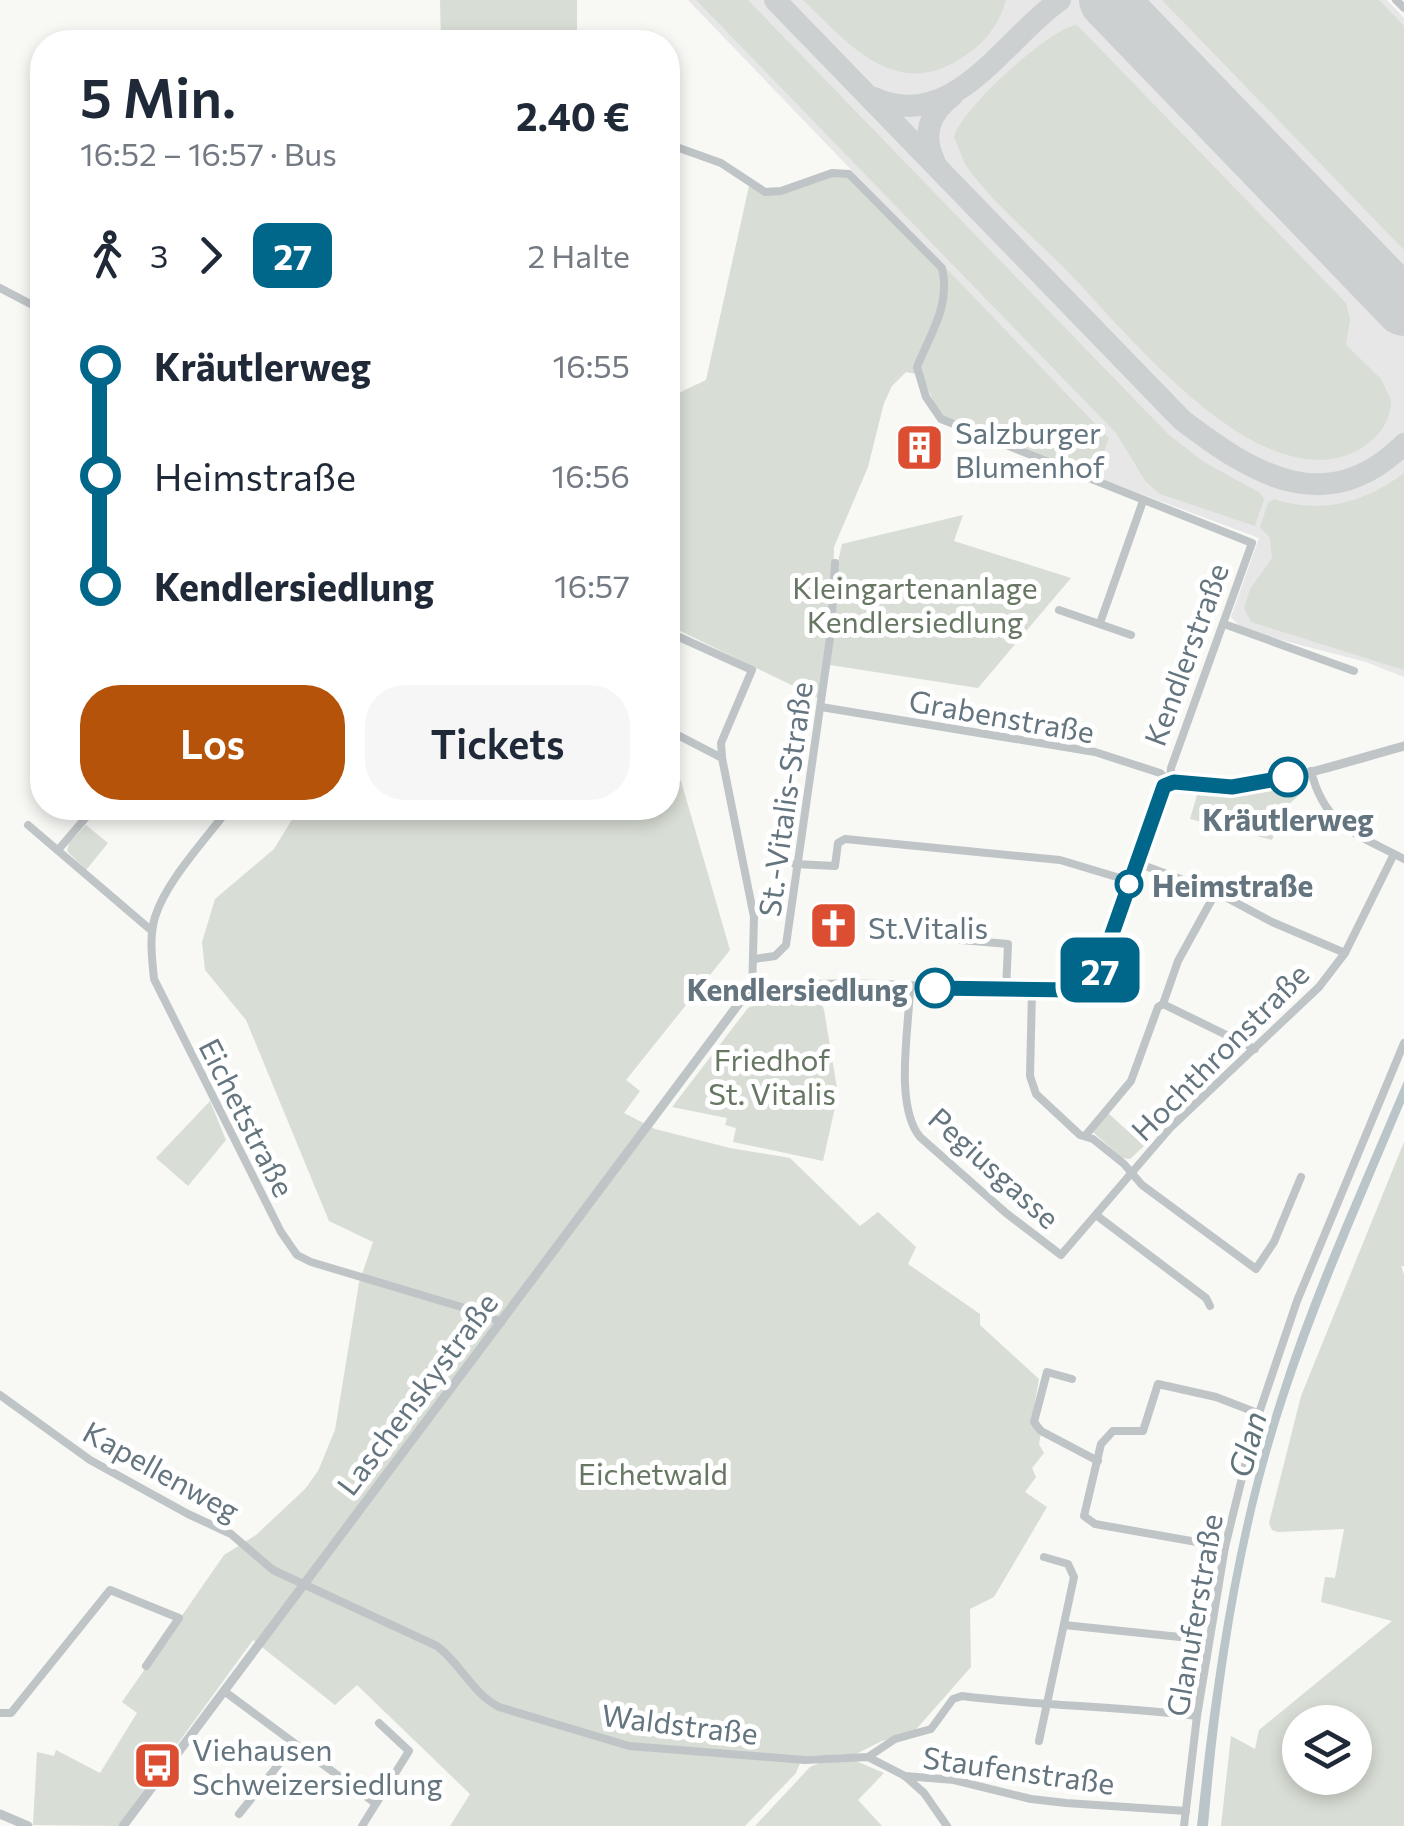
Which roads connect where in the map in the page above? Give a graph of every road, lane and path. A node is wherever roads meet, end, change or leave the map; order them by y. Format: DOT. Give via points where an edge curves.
graph roads {
  1 [pos="1396,0"];
  2 [pos="1404,8"];
  3 [pos="680,148"];
  4 [pos="0,288"];
  5 [pos="30,304"];
  6 [pos="1143,500"];
  7 [pos="834,563"];
  8 [pos="1059,610"];
  9 [pos="1100,623"];
  10 [pos="1224,624"];
  11 [pos="1131,635"];
  12 [pos="680,637"];
  13 [pos="1354,671"];
  14 [pos="821,707"];
  15 [pos="680,736"];
  16 [pos="1404,746"];
  17 [pos="722,758"];
  18 [pos="1311,771"];
  19 [pos="1170,782"];
  20 [pos="84,820"];
  21 [pos="220,820"];
  22 [pos="28,825"];
  23 [pos="58,850"];
  24 [pos="1394,854"];
  25 [pos="1404,859"];
  26 [pos="1136,863"];
  27 [pos="795,864"];
  28 [pos="1130,880"];
  29 [pos="1216,892"];
  30 [pos="152,931"];
  31 [pos="938,938"];
  32 [pos="1344,952"];
  33 [pos="754,959"];
  34 [pos="910,988"];
  35 [pos="1006,990"];
  36 [pos="1032,991"];
  37 [pos="752,994"];
  38 [pos="1163,1004"];
  39 [pos="1404,1043"];
  40 [pos="1255,1049"];
  41 [pos="1085,1136"];
  42 [pos="1130,1173"];
  43 [pos="1301,1176"];
  44 [pos="1096,1216"];
  45 [pos="1061,1255"];
  46 [pos="1210,1306"];
  47 [pos="501,1323"];
  48 [pos="1072,1379"];
  49 [pos="0,1395"];
  50 [pos="1260,1414"];
  51 [pos="1098,1461"];
  52 [pos="1225,1547"];
  53 [pos="1044,1557"];
  54 [pos="301,1585"];
  55 [pos="1064,1624"];
  56 [pos="1209,1640"];
  57 [pos="146,1666"];
  58 [pos="224,1691"];
  59 [pos="1045,1706"];
  60 [pos="0,1713"];
  61 [pos="1197,1716"];
  62 [pos="379,1723"];
  63 [pos="1040,1742"];
  64 [pos="295,1744"];
  65 [pos="868,1757"];
  66 [pos="905,1776"];
  67 [pos="376,1803"];
  68 [pos="1186,1811"];
  69 [pos="0,1814"];
  70 [pos="240,1814"];
  71 [pos="28,1826"];
  72 [pos="123,1826"];
  73 [pos="362,1826"];
  74 [pos="948,1826"];
  75 [pos="1184,1826"];
  1 -- 2 [label="street"];
  3 -- 6 [label="street" via="720,163 765,192 832,173 853,176 942,268 940,315 917,368 936,414"];
  4 -- 5 [label="street"];
  6 -- 9 [label="street"];
  6 -- 10 [label="street, Kendlerstraße" via="1252,543"];
  7 -- 14 [label="street, St.-Vitalis-Straße"];
  8 -- 9 [label="street"];
  9 -- 11 [label="street"];
  10 -- 13 [label="street"];
  10 -- 19 [label="street, Kendlerstraße"];
  12 -- 17 [label="street" via="752,670 721,743"];
  14 -- 19 [label="street, Grabenstraße" via="1095,752"];
  14 -- 27 [label="street, St.-Vitalis-Straße"];
  15 -- 17 [label="street"];
  16 -- 18 [label="street, Kendlerstraße"];
  17 -- 33 [label="street" via="754,917"];
  18 -- 19 [label="street, Kendlerstraße" via="1232,787"];
  18 -- 24 [label="street" via="1334,820"];
  19 -- 26 [label="street, Kendlerstraße"];
  20 -- 23 [label="street"];
  21 -- 30 [label="street, Eichetstraße" via="166,893"];
  22 -- 23 [label="street"];
  23 -- 30 [label="street"];
  24 -- 25 [label="street"];
  24 -- 32 [label="street, Hochthronstraße"];
  26 -- 28 [label="street, Kendlerstraße"];
  26 -- 29 [label="street"];
  27 -- 28 [label="street" via="835,866 838,843 845,839 1060,860"];
  27 -- 33 [label="street, St.-Vitalis-Straße" via="784,948"];
  28 -- 36 [label="street, Kendlerstraße" via="1094,978 1074,990"];
  29 -- 32 [label="street"];
  29 -- 38 [label="street"];
  30 -- 47 [label="street, Eichetstraße" via="154,979 297,1255"];
  31 -- 35 [label="street" via="1008,944"];
  32 -- 40 [label="street, Hochthronstraße" via="1319,987"];
  33 -- 37 [label="street"];
  34 -- 35 [label="street, Kendlerstraße"];
  34 -- 37 [label="street, Kendlerstraße" via="810,985"];
  34 -- 45 [label="street, Pegiusgasse" via="906,1098 912,1126"];
  35 -- 36 [label="street, Kendlerstraße"];
  36 -- 41 [label="street" via="1033,1090"];
  37 -- 47 [label="street, Laschenskystraße"];
  38 -- 40 [label="street"];
  38 -- 41 [label="street" via="1130,1081"];
  39 -- 50 [label="street, Glanuferstraße" via="1298,1301"];
  40 -- 42 [label="street, Hochthronstraße"];
  41 -- 42 [label="street"];
  42 -- 43 [label="street" via="1256,1269"];
  42 -- 44 [label="street, Hochthronstraße"];
  44 -- 45 [label="street, Hochthronstraße"];
  44 -- 46 [label="street"];
  47 -- 54 [label="street, Laschenskystraße"];
  48 -- 51 [label="street" via="1047,1372 1034,1422"];
  49 -- 54 [label="street, Kapellenweg" via="90,1460 231,1534"];
  50 -- 51 [label="street" via="1158,1384 1143,1431 1106,1435"];
  50 -- 52 [label="street, Glanuferstraße"];
  51 -- 52 [label="street" via="1084,1516 1095,1524"];
  52 -- 56 [label="street, Glanuferstraße"];
  53 -- 55 [label="street" via="1074,1572"];
  54 -- 58 [label="street, Laschenskystraße"];
  54 -- 65 [label="street, Waldstraße" via="437,1646 489,1702 550,1724 649,1748 805,1760"];
  55 -- 56 [label="street"];
  55 -- 59 [label="street"];
  56 -- 61 [label="street, Glanuferstraße"];
  57 -- 60 [label="street" via="179,1618 110,1590 11,1714"];
  58 -- 64 [label="street"];
  58 -- 72 [label="street, Laschenskystraße"];
  59 -- 61 [label="street"];
  59 -- 63 [label="street"];
  59 -- 65 [label="street" via="962,1696 931,1729 895,1739"];
  61 -- 68 [label="street, Glanuferstraße"];
  62 -- 67 [label="street" via="410,1751"];
  64 -- 67 [label="street"];
  64 -- 70 [label="street"];
  65 -- 66 [label="street, Waldstraße"];
  66 -- 68 [label="street, Staufenstraße" via="1066,1804"];
  66 -- 74 [label="street, Waldstraße"];
  67 -- 73 [label="street"];
  68 -- 75 [label="street, Glanuferstraße"];
  69 -- 71 [label="street"];
}
